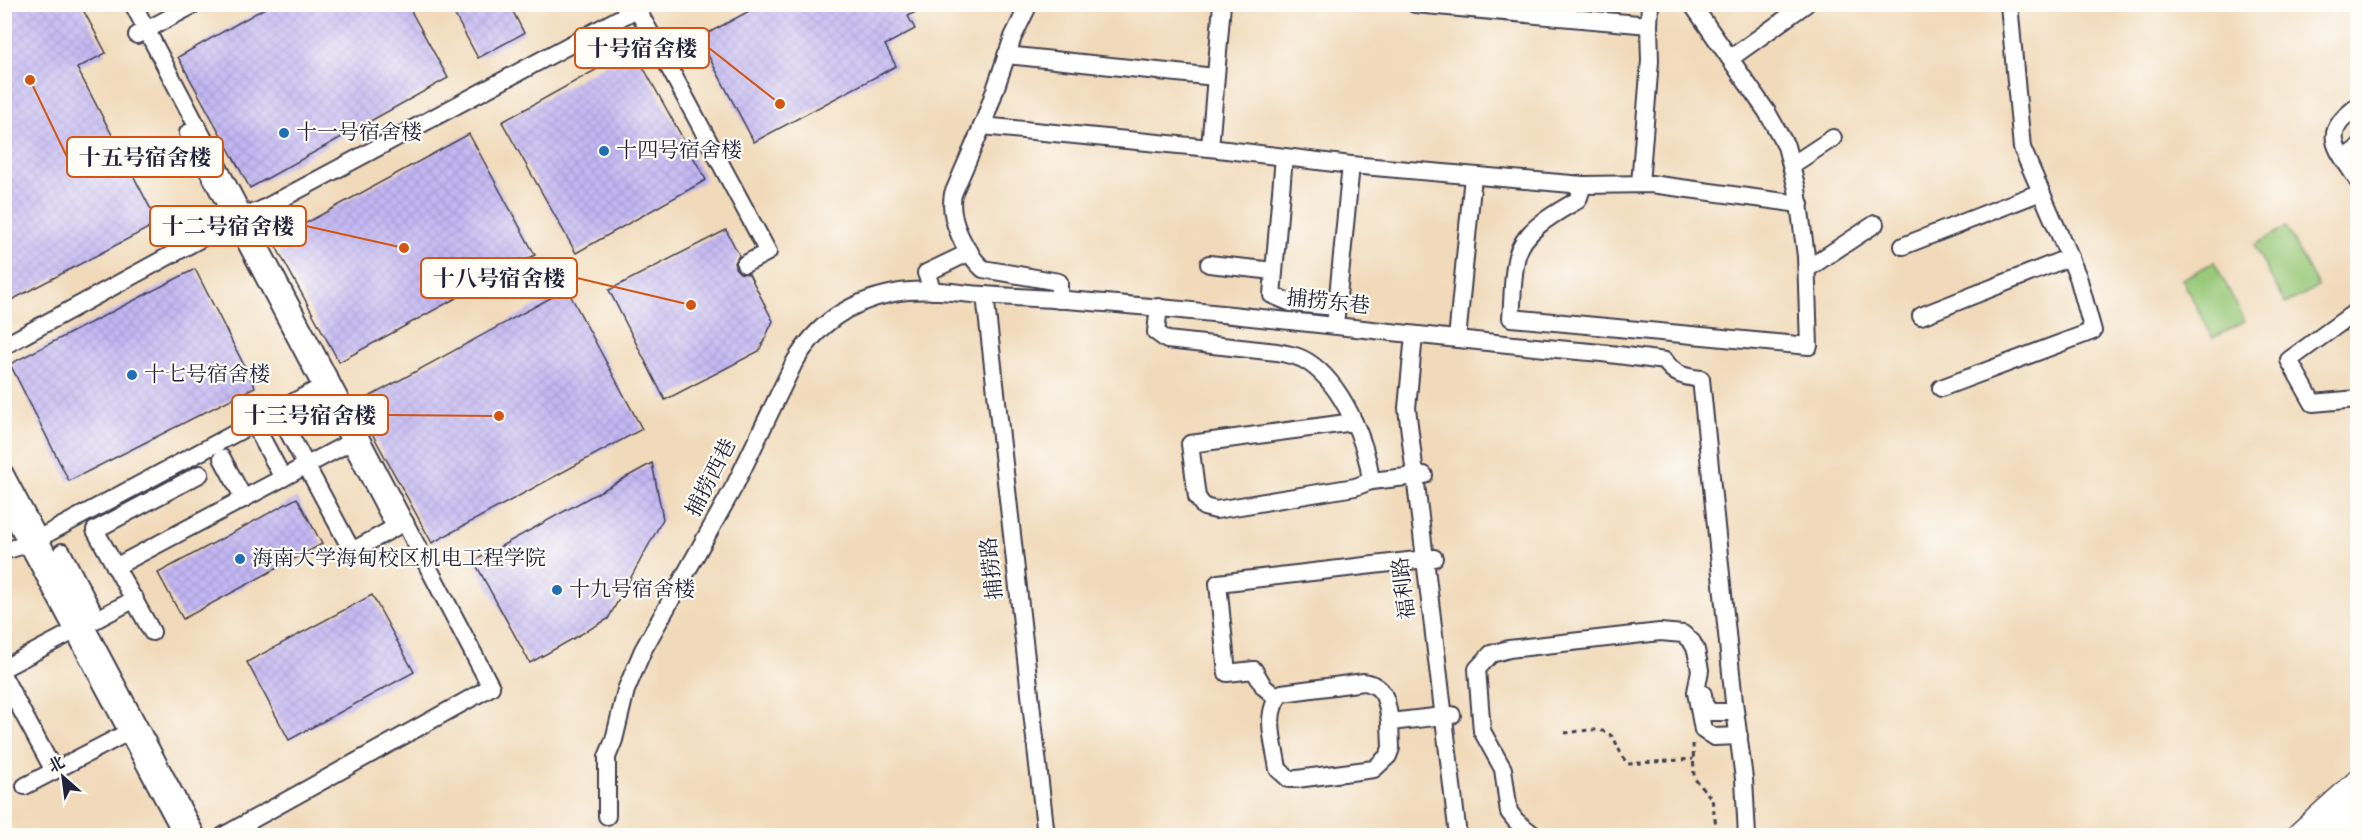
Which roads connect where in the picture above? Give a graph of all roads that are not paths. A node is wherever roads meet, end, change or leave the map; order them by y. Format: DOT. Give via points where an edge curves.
graph roads {
  1 [pos="120,4"];
  2 [pos="133,4"];
  3 [pos="175,4"];
  4 [pos="195,4"];
  5 [pos="1029,4"];
  6 [pos="1222,4"];
  7 [pos="1415,4"];
  8 [pos="1650,4"];
  9 [pos="1692,4"];
  10 [pos="1806,4"];
  11 [pos="2009,4"];
  12 [pos="633,7"];
  13 [pos="1649,25"];
  14 [pos="139,29"];
  15 [pos="1006,55"];
  16 [pos="1731,58"];
  17 [pos="1215,77"];
  18 [pos="2357,109"];
  19 [pos="982,126"];
  20 [pos="1833,138"];
  21 [pos="1209,148"];
  22 [pos="2358,148"];
  23 [pos="1284,157"];
  24 [pos="2344,159"];
  25 [pos="1351,165"];
  26 [pos="1792,165"];
  27 [pos="1473,176"];
  28 [pos="2358,181"];
  29 [pos="1640,184"];
  30 [pos="1583,185"];
  31 [pos="2041,192"];
  32 [pos="1800,204"];
  33 [pos="237,214"];
  34 [pos="1875,224"];
  35 [pos="1903,246"];
  36 [pos="970,252"];
  37 [pos="2070,257"];
  38 [pos="745,264"];
  39 [pos="1209,264"];
  40 [pos="1807,269"];
  41 [pos="1274,270"];
  42 [pos="933,291"];
  43 [pos="986,295"];
  44 [pos="1059,300"];
  45 [pos="1337,307"];
  46 [pos="1159,308"];
  47 [pos="2358,310"];
  48 [pos="1921,316"];
  49 [pos="1516,318"];
  50 [pos="1335,326"];
  51 [pos="4,335"];
  52 [pos="1419,335"];
  53 [pos="1457,339"];
  54 [pos="4,346"];
  55 [pos="1513,346"];
  56 [pos="325,381"];
  57 [pos="1941,388"];
  58 [pos="2358,399"];
  59 [pos="283,422"];
  60 [pos="1354,422"];
  61 [pos="260,435"];
  62 [pos="356,440"];
  63 [pos="222,458"];
  64 [pos="307,465"];
  65 [pos="4,472"];
  66 [pos="200,474"];
  67 [pos="1419,475"];
  68 [pos="284,478"];
  69 [pos="1371,481"];
  70 [pos="244,499"];
  71 [pos="4,500"];
  72 [pos="401,525"];
  73 [pos="32,537"];
  74 [pos="62,552"];
  75 [pos="1429,559"];
  76 [pos="115,567"];
  77 [pos="135,599"];
  78 [pos="86,625"];
  79 [pos="152,632"];
  80 [pos="4,668"];
  81 [pos="4,678"];
  82 [pos="1700,681"];
  83 [pos="483,685"];
  84 [pos="1277,698"];
  85 [pos="1735,712"];
  86 [pos="1448,716"];
  87 [pos="1390,722"];
  88 [pos="133,729"];
  89 [pos="1739,736"];
  90 [pos="54,771"];
  91 [pos="2358,782"];
  92 [pos="24,786"];
  93 [pos="2358,808"];
  94 [pos="607,816"];
  95 [pos="183,836"];
  96 [pos="197,836"];
  97 [pos="206,836"];
  98 [pos="223,836"];
  99 [pos="1046,836"];
  100 [pos="1458,836"];
  101 [pos="1466,836"];
  102 [pos="1536,836"];
  103 [pos="1747,836"];
  104 [pos="2298,836"];
  105 [pos="2327,836"];
  1 -- 14 [label="street"];
  2 -- 14 [label="street"];
  3 -- 14 [label="street"];
  4 -- 14 [label="street"];
  5 -- 15 [label="street"];
  6 -- 17 [label="street"];
  7 -- 13 [label="street"];
  8 -- 13 [label="street"];
  9 -- 16 [label="street"];
  10 -- 16 [label="street"];
  11 -- 31 [label="street" via="2021,140"];
  12 -- 33 [label="street" via="259,212"];
  12 -- 38 [label="street" via="765,254"];
  13 -- 29 [label="street" via="1650,61"];
  14 -- 33 [label="street"];
  15 -- 17 [label="street"];
  15 -- 19 [label="street"];
  16 -- 26 [label="street" via="1778,129"];
  17 -- 21 [label="street"];
  18 -- 24 [label="street" via="2339,121 2334,131"];
  19 -- 21 [label="street"];
  19 -- 36 [label="street" via="951,206"];
  20 -- 26 [label="street"];
  21 -- 23 [label="street"];
  22 -- 24 [label="street"];
  23 -- 25 [label="street"];
  23 -- 41 [label="street"];
  24 -- 28 [label="street"];
  25 -- 27 [label="street"];
  25 -- 45 [label="street"];
  26 -- 32 [label="street"];
  27 -- 30 [label="street"];
  27 -- 53 [label="street"];
  29 -- 30 [label="street"];
  29 -- 32 [label="street"];
  30 -- 49 [label="street" via="1578,200 1545,221 1523,242 1516,257 1511,318"];
  31 -- 35 [label="street"];
  31 -- 37 [label="street"];
  32 -- 40 [label="street"];
  33 -- 51 [label="street"];
  33 -- 54 [label="street"];
  33 -- 56 [label="street"];
  34 -- 40 [label="street"];
  36 -- 42 [label="street" via="926,273"];
  36 -- 44 [label="street" via="983,269 1059,282"];
  37 -- 48 [label="street"];
  37 -- 57 [label="street" via="2093,331"];
  39 -- 41 [label="street"];
  40 -- 49 [label="street" via="1809,346"];
  41 -- 45 [label="street" via="1272,295 1291,303"];
  42 -- 43 [label="street, 捕捞西巷"];
  42 -- 94 [label="street, 捕捞西巷" via="893,293 850,308 818,330 805,345 721,512 643,650 626,690 607,757"];
  43 -- 44 [label="street, 捕捞东巷"];
  43 -- 99 [label="street, 捕捞路"];
  44 -- 46 [label="street, 捕捞东巷"];
  45 -- 50 [label="street"];
  46 -- 50 [label="street, 捕捞东巷"];
  46 -- 60 [label="street" via="1156,332 1167,340 1277,352 1309,362 1335,391"];
  47 -- 58 [label="street" via="2289,360 2313,403"];
  49 -- 55 [label="street"];
  50 -- 52 [label="street, 捕捞东巷"];
  52 -- 53 [label="street, 捕捞东巷"];
  52 -- 67 [label="street, 福利路" via="1407,408"];
  53 -- 55 [label="street, 捕捞东巷"];
  55 -- 85 [label="street, 捕捞东巷" via="1665,361 1671,371 1701,379"];
  56 -- 62 [label="street"];
  56 -- 73 [label="street"];
  59 -- 64 [label="street"];
  60 -- 69 [label="street" via="1366,451"];
  60 -- 69 [label="street" via="1190,444 1197,497 1204,507 1216,510"];
  61 -- 68 [label="street"];
  62 -- 64 [label="street"];
  62 -- 72 [label="street"];
  63 -- 70 [label="street"];
  64 -- 68 [label="street"];
  64 -- 72 [label="street" via="352,551"];
  65 -- 73 [label="street"];
  66 -- 76 [label="street" via="95,530"];
  67 -- 69 [label="street"];
  67 -- 75 [label="street, 福利路"];
  68 -- 70 [label="street"];
  70 -- 76 [label="street"];
  71 -- 73 [label="street"];
  72 -- 83 [label="street"];
  73 -- 78 [label="street"];
  74 -- 78 [label="street"];
  75 -- 84 [label="street" via="1218,583 1227,673 1254,670 1264,687"];
  75 -- 86 [label="street, 福利路"];
  76 -- 77 [label="street"];
  77 -- 78 [label="street"];
  77 -- 79 [label="street"];
  78 -- 80 [label="street"];
  78 -- 88 [label="street"];
  81 -- 90 [label="street"];
  82 -- 85 [label="street" via="1704,704 1710,712"];
  82 -- 89 [label="street" via="1696,692 1704,732 1714,737"];
  82 -- 102 [label="street" via="1699,660 1692,642 1683,634 1672,632 1509,649 1483,660 1477,669 1482,731 1503,769 1509,812"];
  83 -- 97 [label="street"];
  83 -- 98 [label="street"];
  84 -- 87 [label="street" via="1282,693 1364,682 1384,694"];
  84 -- 87 [label="street" via="1271,720 1278,770 1289,779 1374,769 1391,748"];
  85 -- 89 [label="street"];
  86 -- 87 [label="street"];
  86 -- 100 [label="street, 福利路"];
  86 -- 101 [label="street, 福利路"];
  88 -- 90 [label="street"];
  88 -- 95 [label="street"];
  88 -- 96 [label="street"];
  89 -- 103 [label="street"];
  90 -- 92 [label="street"];
  91 -- 104 [label="main road"];
  93 -- 105 [label="main road"];
}
